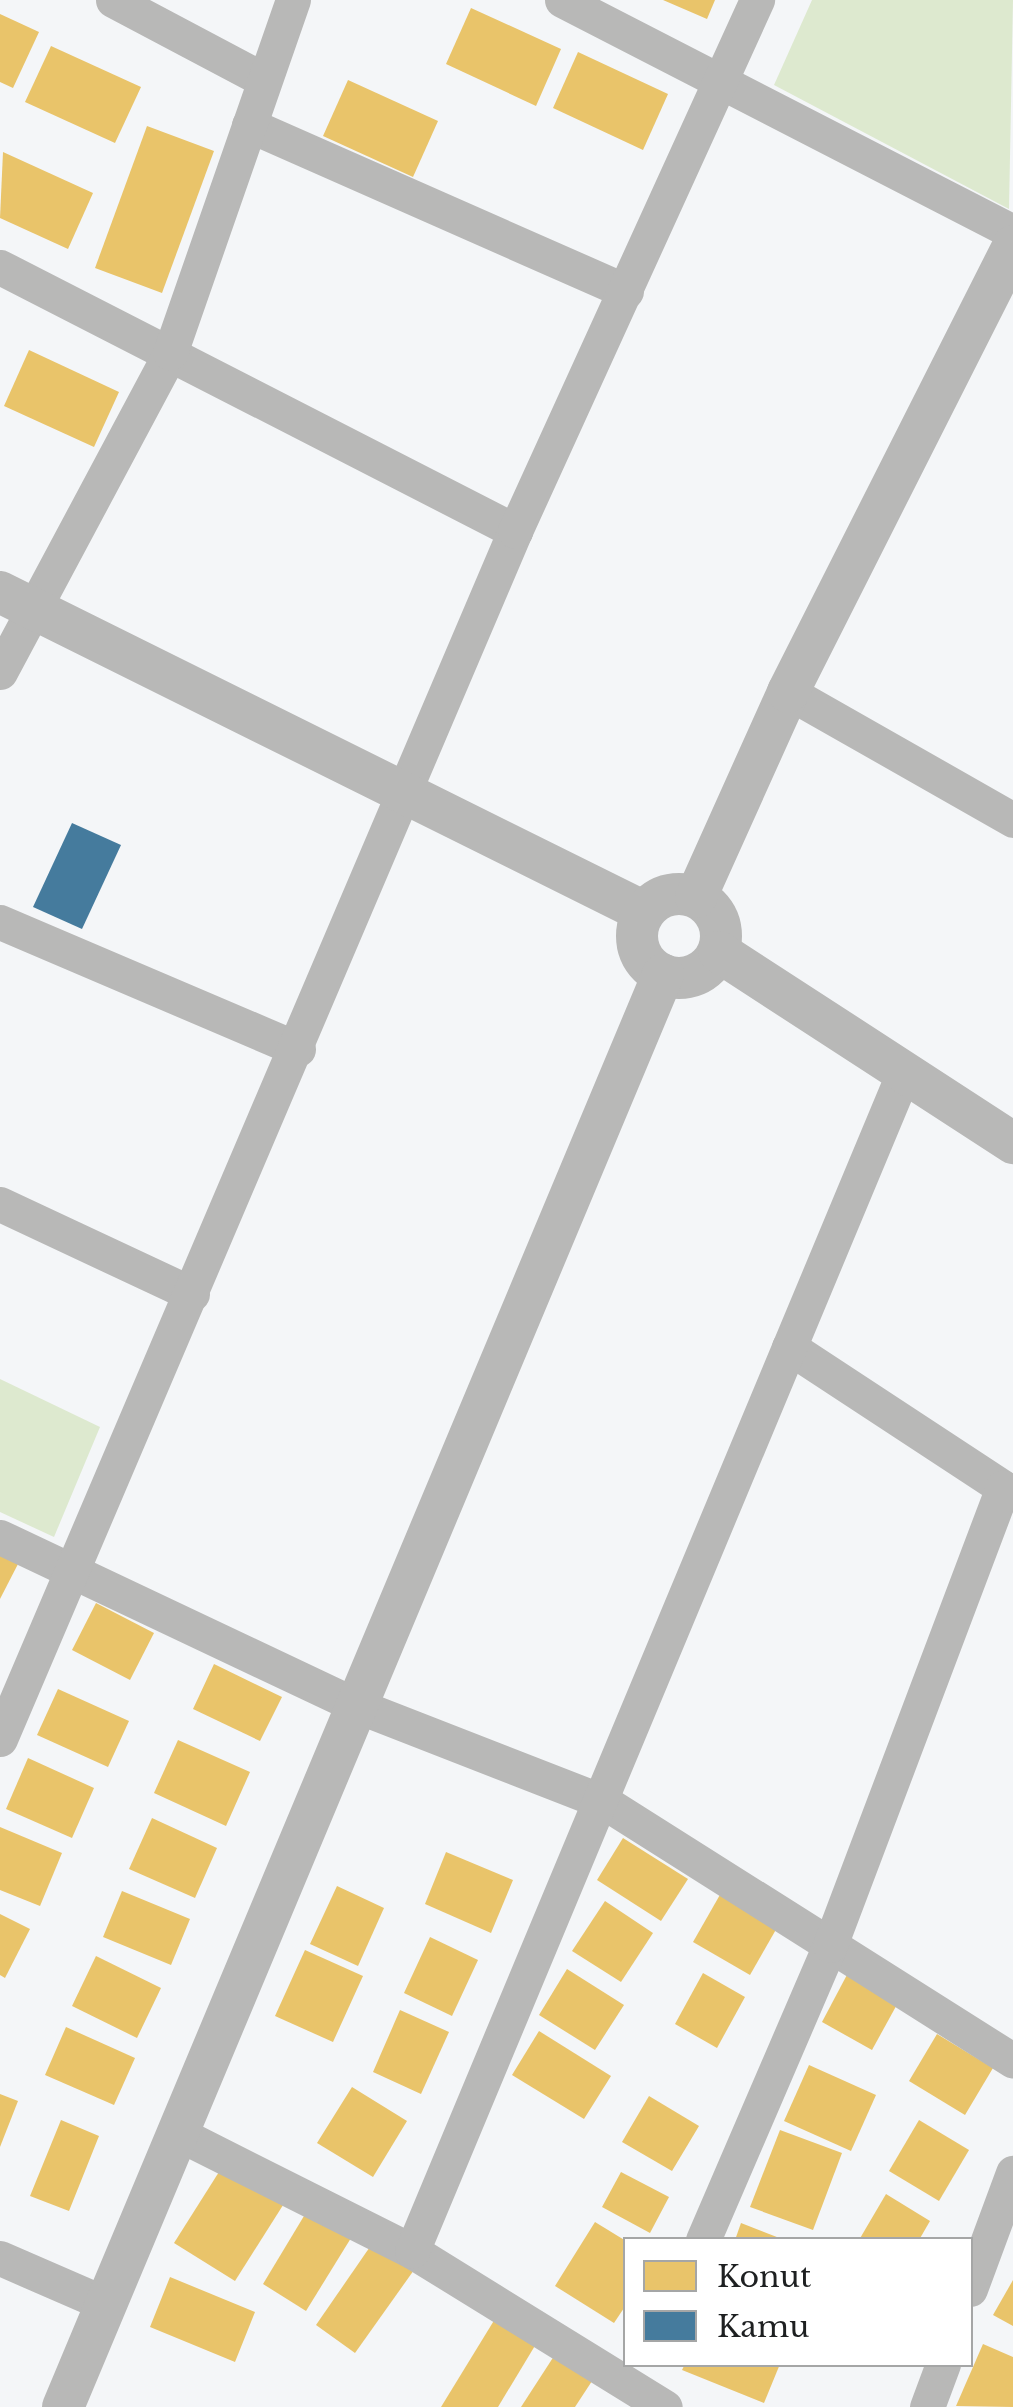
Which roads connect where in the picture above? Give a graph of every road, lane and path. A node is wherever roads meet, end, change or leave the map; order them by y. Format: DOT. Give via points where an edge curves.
graph roads {
  1 [pos="114,0"];
  2 [pos="293,0"];
  3 [pos="562,0"];
  4 [pos="757,0"];
  5 [pos="264,80"];
  6 [pos="722,80"];
  7 [pos="249,125"];
  8 [pos="1013,232"];
  9 [pos="1013,246"];
  10 [pos="0,267"];
  11 [pos="626,291"];
  12 [pos="170,353"];
  13 [pos="515,531"];
  14 [pos="16,599"];
  15 [pos="0,672"];
  16 [pos="788,692"];
  17 [pos="408,792"];
  18 [pos="1013,820"];
  19 [pos="696,896"];
  20 [pos="644,912"];
  21 [pos="0,922"];
  22 [pos="719,952"];
  23 [pos="663,975"];
  24 [pos="298,1049"];
  25 [pos="904,1072"];
  26 [pos="1013,1143"];
  27 [pos="0,1204"];
  28 [pos="192,1294"];
  29 [pos="789,1347"];
  30 [pos="1008,1491"];
  31 [pos="0,1537"];
  32 [pos="73,1572"];
  33 [pos="355,1705"];
  34 [pos="3,1725"];
  35 [pos="604,1802"];
  36 [pos="830,1945"];
  37 [pos="1013,2060"];
  38 [pos="177,2133"];
  39 [pos="1013,2173"];
  40 [pos="704,2237"];
  41 [pos="412,2251"];
  42 [pos="0,2258"];
  43 [pos="973,2281"];
  44 [pos="106,2304"];
  45 [pos="942,2367"];
  46 [pos="645,2392"];
  47 [pos="63,2407"];
  48 [pos="927,2407"];
  1 -- 5 [label="street"];
  2 -- 5 [label="street"];
  3 -- 6 [label="street"];
  4 -- 6 [label="street"];
  5 -- 7 [label="street"];
  6 -- 8 [label="street"];
  6 -- 11 [label="street"];
  7 -- 11 [label="street"];
  7 -- 12 [label="street"];
  9 -- 16 [label="street"];
  10 -- 12 [label="street"];
  11 -- 13 [label="street"];
  12 -- 13 [label="street"];
  12 -- 14 [label="street"];
  13 -- 17 [label="street"];
  14 -- 15 [label="street"];
  14 -- 17 [label="street"];
  16 -- 18 [label="street"];
  16 -- 19 [label="street"];
  17 -- 20 [label="street"];
  17 -- 24 [label="street"];
  19 -- 20 [label="street" via="667,895"];
  19 -- 22 [label="street" via="716,913"];
  20 -- 23 [label="street" via="638,948"];
  21 -- 24 [label="street"];
  22 -- 23 [label="street" via="690,978"];
  22 -- 25 [label="street"];
  23 -- 33 [label="street"];
  24 -- 28 [label="street"];
  25 -- 26 [label="street"];
  25 -- 29 [label="street"];
  27 -- 28 [label="street"];
  28 -- 32 [label="street"];
  29 -- 30 [label="street"];
  29 -- 35 [label="street"];
  30 -- 36 [label="street"];
  31 -- 32 [label="street"];
  32 -- 33 [label="street"];
  32 -- 34 [label="street"];
  33 -- 35 [label="street"];
  33 -- 38 [label="street"];
  35 -- 36 [label="street"];
  35 -- 41 [label="street"];
  36 -- 37 [label="street"];
  36 -- 40 [label="street"];
  38 -- 41 [label="street"];
  38 -- 44 [label="street"];
  39 -- 43 [label="street"];
  41 -- 46 [label="street"];
  42 -- 44 [label="street"];
  44 -- 47 [label="street"];
  45 -- 48 [label="street"];
}
